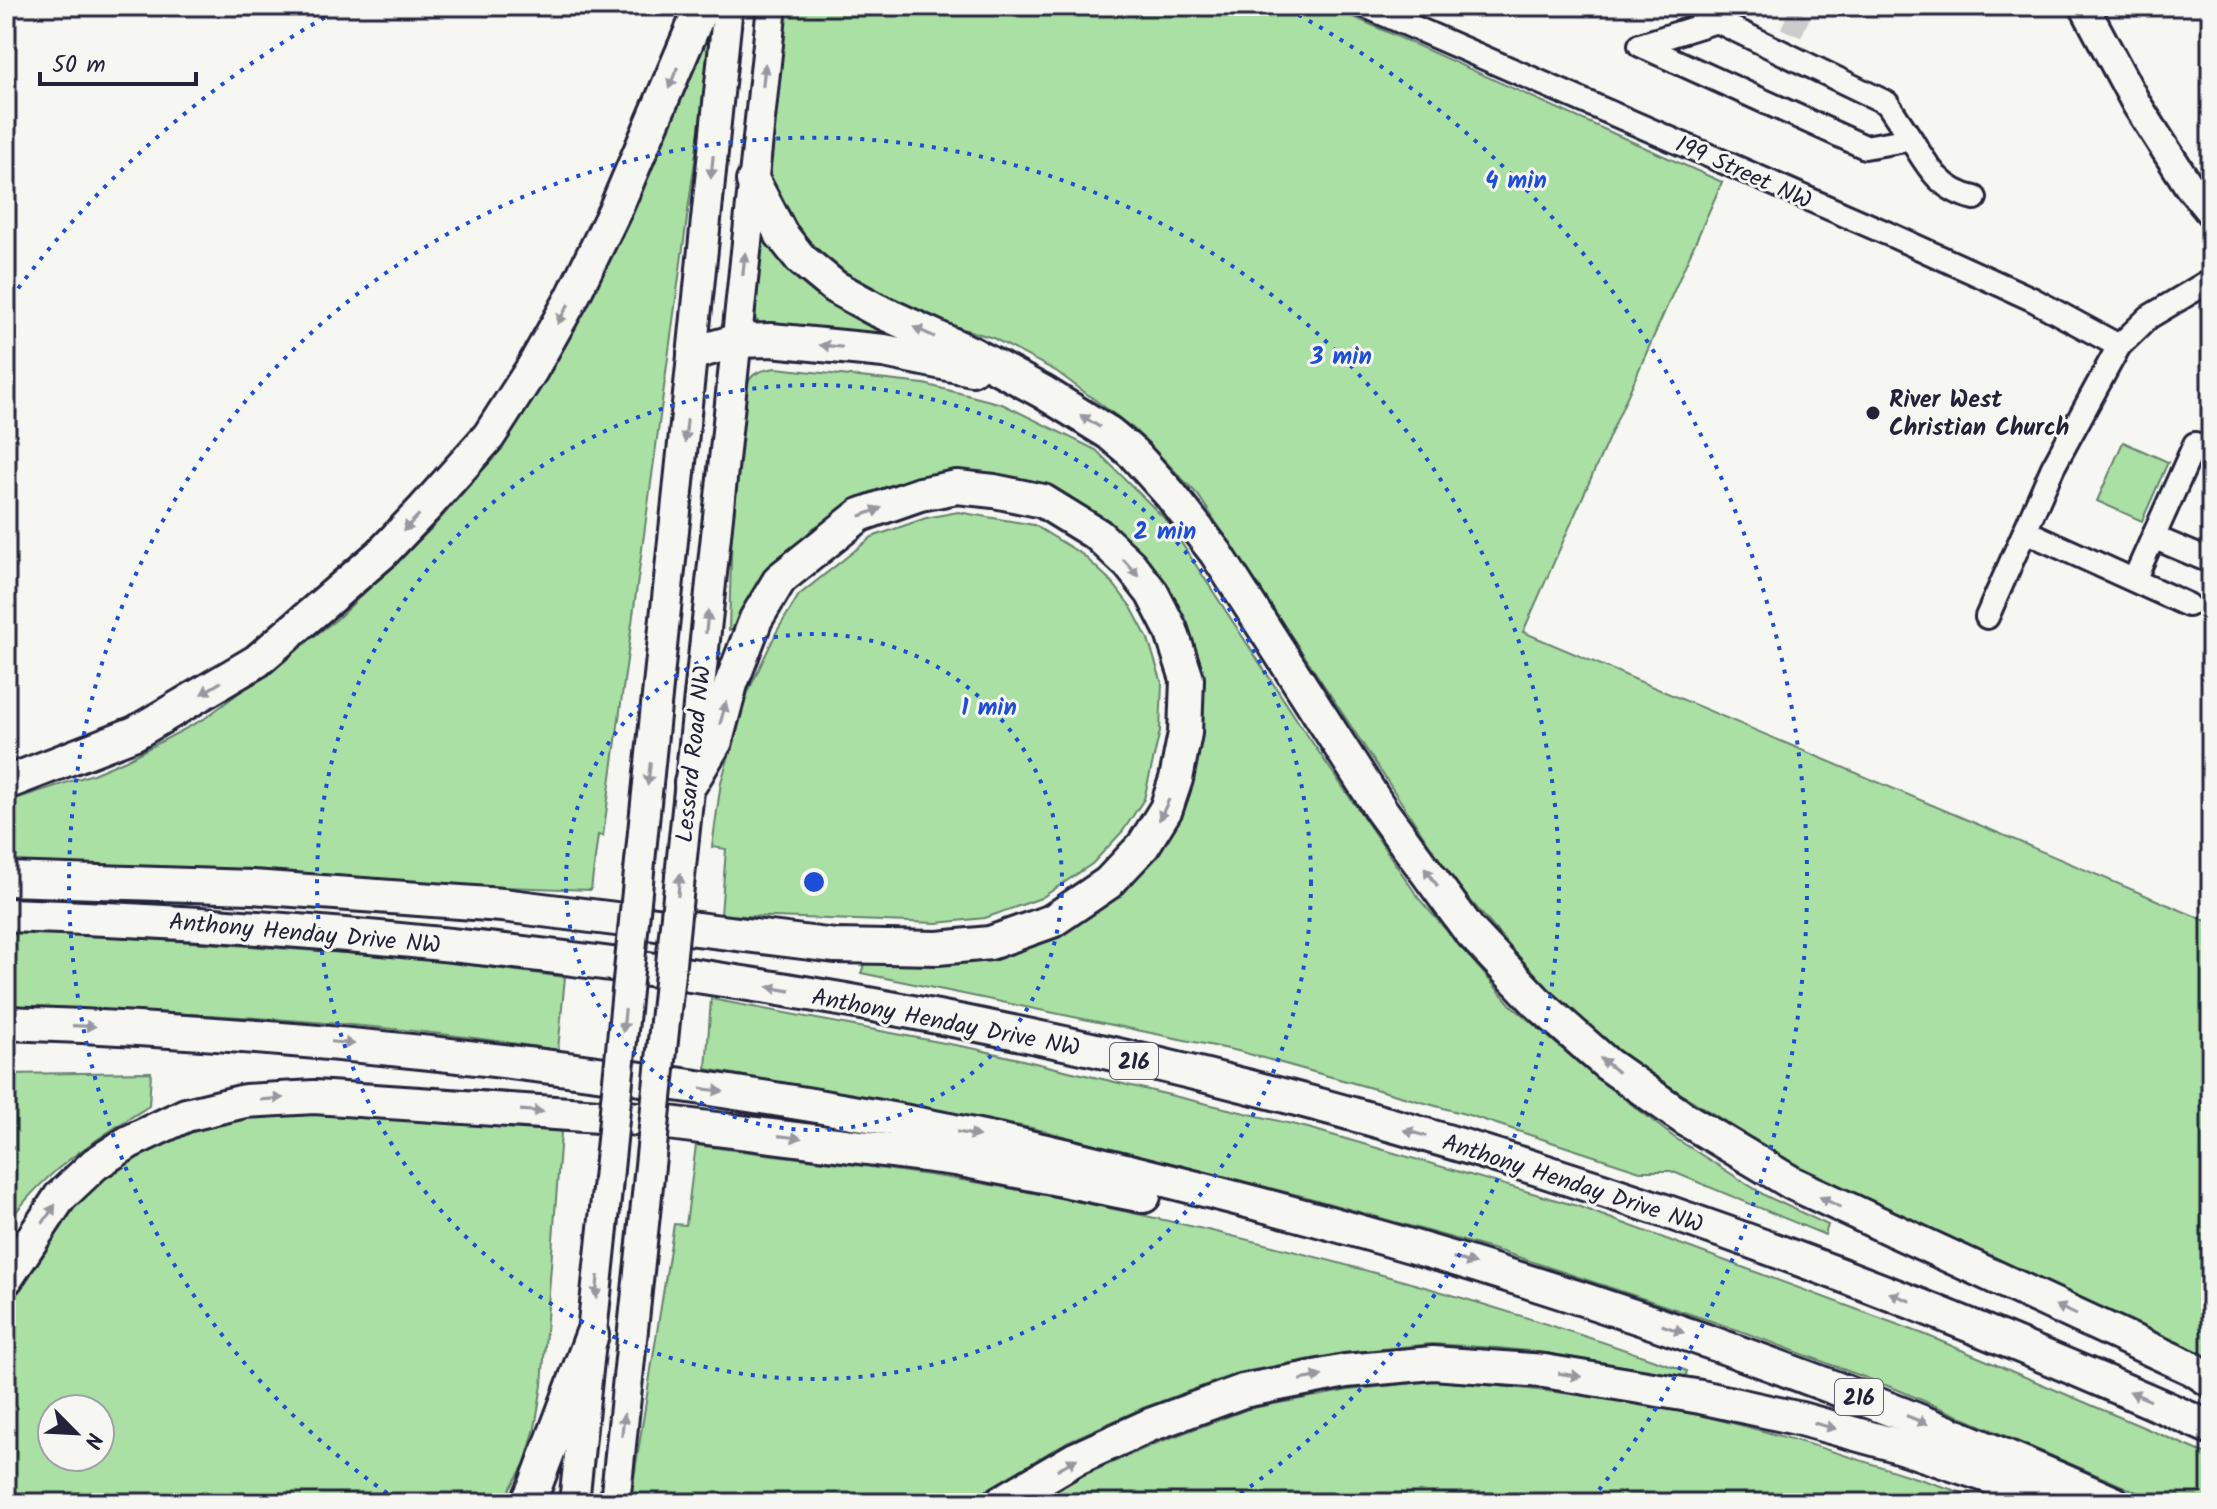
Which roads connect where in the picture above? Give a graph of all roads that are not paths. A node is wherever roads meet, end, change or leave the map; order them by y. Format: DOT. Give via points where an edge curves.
graph roads {
  1 [pos="702,6"];
  2 [pos="728,6"];
  3 [pos="772,6"];
  4 [pos="1365,6"];
  5 [pos="2084,6"];
  6 [pos="1911,139"];
  7 [pos="753,181"];
  8 [pos="1975,198"];
  9 [pos="2211,213"];
  10 [pos="2211,280"];
  11 [pos="736,341"];
  12 [pos="2119,346"];
  13 [pos="694,353"];
  14 [pos="1043,392"];
  15 [pos="2195,444"];
  16 [pos="2025,531"];
  17 [pos="2153,537"];
  18 [pos="2211,557"];
  19 [pos="2134,580"];
  20 [pos="2188,605"];
  21 [pos="1987,617"];
  22 [pos="6,783"];
  23 [pos="691,783"];
  24 [pos="6,879"];
  25 [pos="6,915"];
  26 [pos="6,1023"];
  27 [pos="1412,1245"];
  28 [pos="6,1279"];
  29 [pos="592,1335"];
  30 [pos="2211,1381"];
  31 [pos="2211,1428"];
  32 [pos="527,1503"];
  33 [pos="574,1503"];
  34 [pos="615,1503"];
  35 [pos="1000,1503"];
  36 [pos="2066,1503"];
  37 [pos="2114,1503"];
  1 -- 22 [label="highway, one-way" via="572,298 489,436 424,509 381,554 257,661 135,733"];
  2 -- 13 [label="main road, Lessard Road NW, one-way"];
  7 -- 3 [label="main road, Lessard Road NW, one-way"];
  4 -- 12 [label="street, 199 Street NW" via="2032,299"];
  5 -- 9 [label="main road" via="2137,105"];
  6 -- 6 [label="street" via="1865,147 1640,45 1717,21 1787,42 1887,103"];
  6 -- 8 [label="street" via="1942,185"];
  11 -- 7 [label="main road, Lessard Road NW, one-way"];
  14 -- 7 [label="highway, one-way" via="835,287 781,234"];
  10 -- 12 [label="street" via="2149,317"];
  11 -- 13 [label="highway"];
  14 -- 11 [label="highway, one-way" via="999,375 884,351"];
  23 -- 11 [label="main road, Lessard Road NW, one-way"];
  12 -- 16 [label="street"];
  13 -- 29 [label="main road, Lessard Road NW, one-way, bridge"];
  30 -- 14 [label="highway, one-way" via="1792,1183 1685,1119 1607,1064 1537,1002 1469,930 1381,810 1216,553 1170,494 1109,433"];
  15 -- 17 [label="street"];
  16 -- 19 [label="street"];
  16 -- 21 [label="street"];
  17 -- 18 [label="street"];
  17 -- 19 [label="street"];
  19 -- 20 [label="street"];
  23 -- 24 [label="highway, one-way" via="716,741 756,619 780,579 860,515 920,494 957,487 1043,501 1098,535 1152,593 1187,679 1176,779 1166,809 1143,846 1108,883 1052,921 990,943 835,946 502,905 252,887"];
  34 -- 23 [label="main road, Lessard Road NW, one-way, bridge"];
  31 -- 25 [label="highway, Anthony Henday Drive NW / 216, one-way" via="2028,1348 1696,1221 1535,1168 1215,1079 936,1016 648,969 298,929"];
  26 -- 27 [label="highway, 216, one-way" via="292,1038 716,1090 877,1116 1081,1159"];
  28 -- 27 [label="highway, one-way" via="60,1197 129,1142 186,1115 245,1101 314,1097 629,1118 802,1138 956,1159 1228,1215"];
  27 -- 37 [label="highway, 216, one-way" via="1600,1303 1816,1381"];
  29 -- 32 [label="highway"];
  29 -- 33 [label="main road, Lessard Road NW"];
  35 -- 36 [label="highway, one-way" via="1075,1459 1243,1391 1346,1371 1433,1363 1544,1371 1801,1419 1976,1470"];
}
